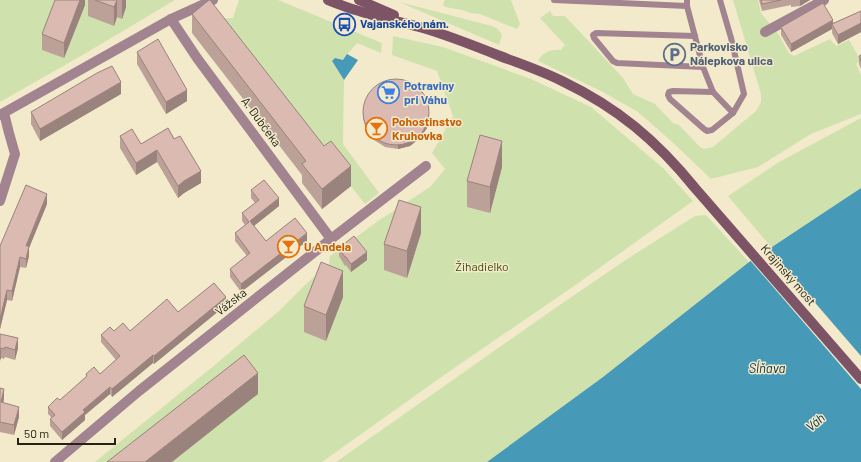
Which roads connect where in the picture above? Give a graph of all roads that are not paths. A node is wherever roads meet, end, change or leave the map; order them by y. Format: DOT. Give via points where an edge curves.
graph roads {
  1 [pos="205,0"];
  2 [pos="213,0"];
  3 [pos="328,0"];
  4 [pos="359,0"];
  5 [pos="554,0"];
  6 [pos="720,0"];
  7 [pos="824,0"];
  8 [pos="687,3"];
  9 [pos="196,4"];
  10 [pos="171,19"];
  11 [pos="425,28"];
  12 [pos="765,32"];
  13 [pos="695,36"];
  14 [pos="703,66"];
  15 [pos="713,92"];
  16 [pos="733,113"];
  17 [pos="2,114"];
  18 [pos="426,166"];
  19 [pos="0,200"];
  20 [pos="331,240"];
  21 [pos="861,379"];
  22 [pos="55,462"];
  1 -- 9 [label="street"];
  2 -- 9 [label="street"];
  3 -- 11 [label="main road"];
  4 -- 11 [label="main road"];
  5 -- 8 [label="lane"];
  6 -- 16 [label="lane" via="744,94"];
  7 -- 12 [label="street"];
  8 -- 13 [label="lane"];
  9 -- 10 [label="street"];
  10 -- 17 [label="street"];
  10 -- 20 [label="street, A. Dubčeka"];
  11 -- 21 [label="main road, Krajinský most" via="562,80 624,117 678,168"];
  13 -- 14 [label="lane"];
  13 -- 14 [label="lane" via="596,33 593,36 617,63"];
  14 -- 15 [label="lane"];
  15 -- 16 [label="lane"];
  15 -- 16 [label="lane" via="673,91 668,95 707,131 712,130"];
  17 -- 19 [label="street" via="15,154"];
  18 -- 20 [label="street, Vážska"];
  20 -- 22 [label="street, Vážska" via="139,391"];
}
